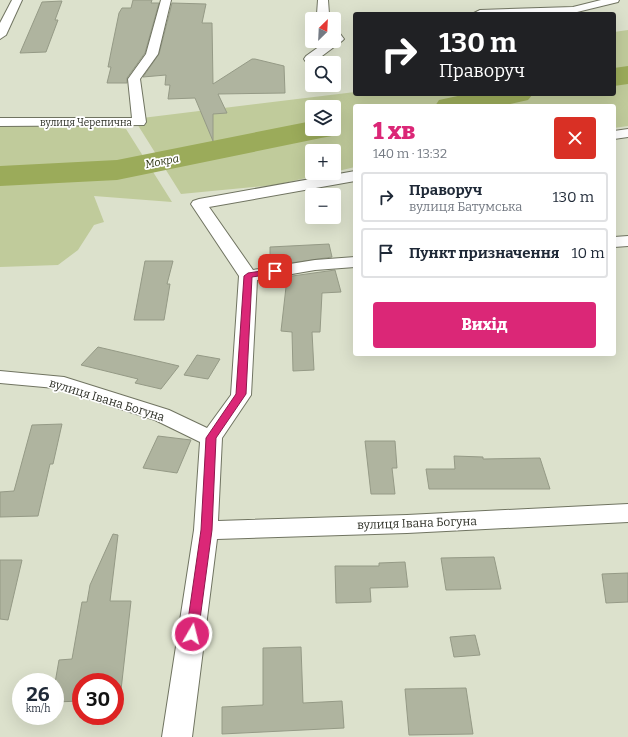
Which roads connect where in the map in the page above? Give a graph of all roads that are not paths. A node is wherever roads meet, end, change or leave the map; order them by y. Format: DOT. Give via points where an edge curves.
graph roads {
  1 [pos="17,0"];
  2 [pos="166,0"];
  3 [pos="323,0"];
  4 [pos="474,0"];
  5 [pos="614,0"];
  6 [pos="586,3"];
  7 [pos="323,12"];
  8 [pos="480,12"];
  9 [pos="512,12"];
  10 [pos="0,35"];
  11 [pos="325,48"];
  12 [pos="314,56"];
  13 [pos="0,122"];
  14 [pos="628,133"];
  15 [pos="616,135"];
  16 [pos="353,176"];
  17 [pos="628,241"];
  18 [pos="616,242"];
  19 [pos="353,262"];
  20 [pos="248,276"];
  21 [pos="0,377"];
  22 [pos="211,438"];
  23 [pos="628,513"];
  24 [pos="206,530"];
  25 [pos="177,737"];
  1 -- 10 [label="street"];
  2 -- 13 [label="street, вулиця Черепична" via="152,54 134,80 139,122"];
  3 -- 7 [label="street"];
  4 -- 8 [label="street"];
  5 -- 6 [label="street"];
  6 -- 9 [label="street" via="573,10"];
  11 -- 12 [label="street"];
  14 -- 15 [label="street"];
  16 -- 20 [label="street" via="199,204"];
  17 -- 18 [label="street"];
  19 -- 20 [label="street" via="315,265"];
  20 -- 22 [label="street" via="241,394"];
  21 -- 22 [label="street, вулиця Івана Богуна" via="57,382 162,415"];
  22 -- 24 [label="street"];
  23 -- 24 [label="street, вулиця Івана Богуна" via="406,524"];
  24 -- 25 [label="street"];
}
